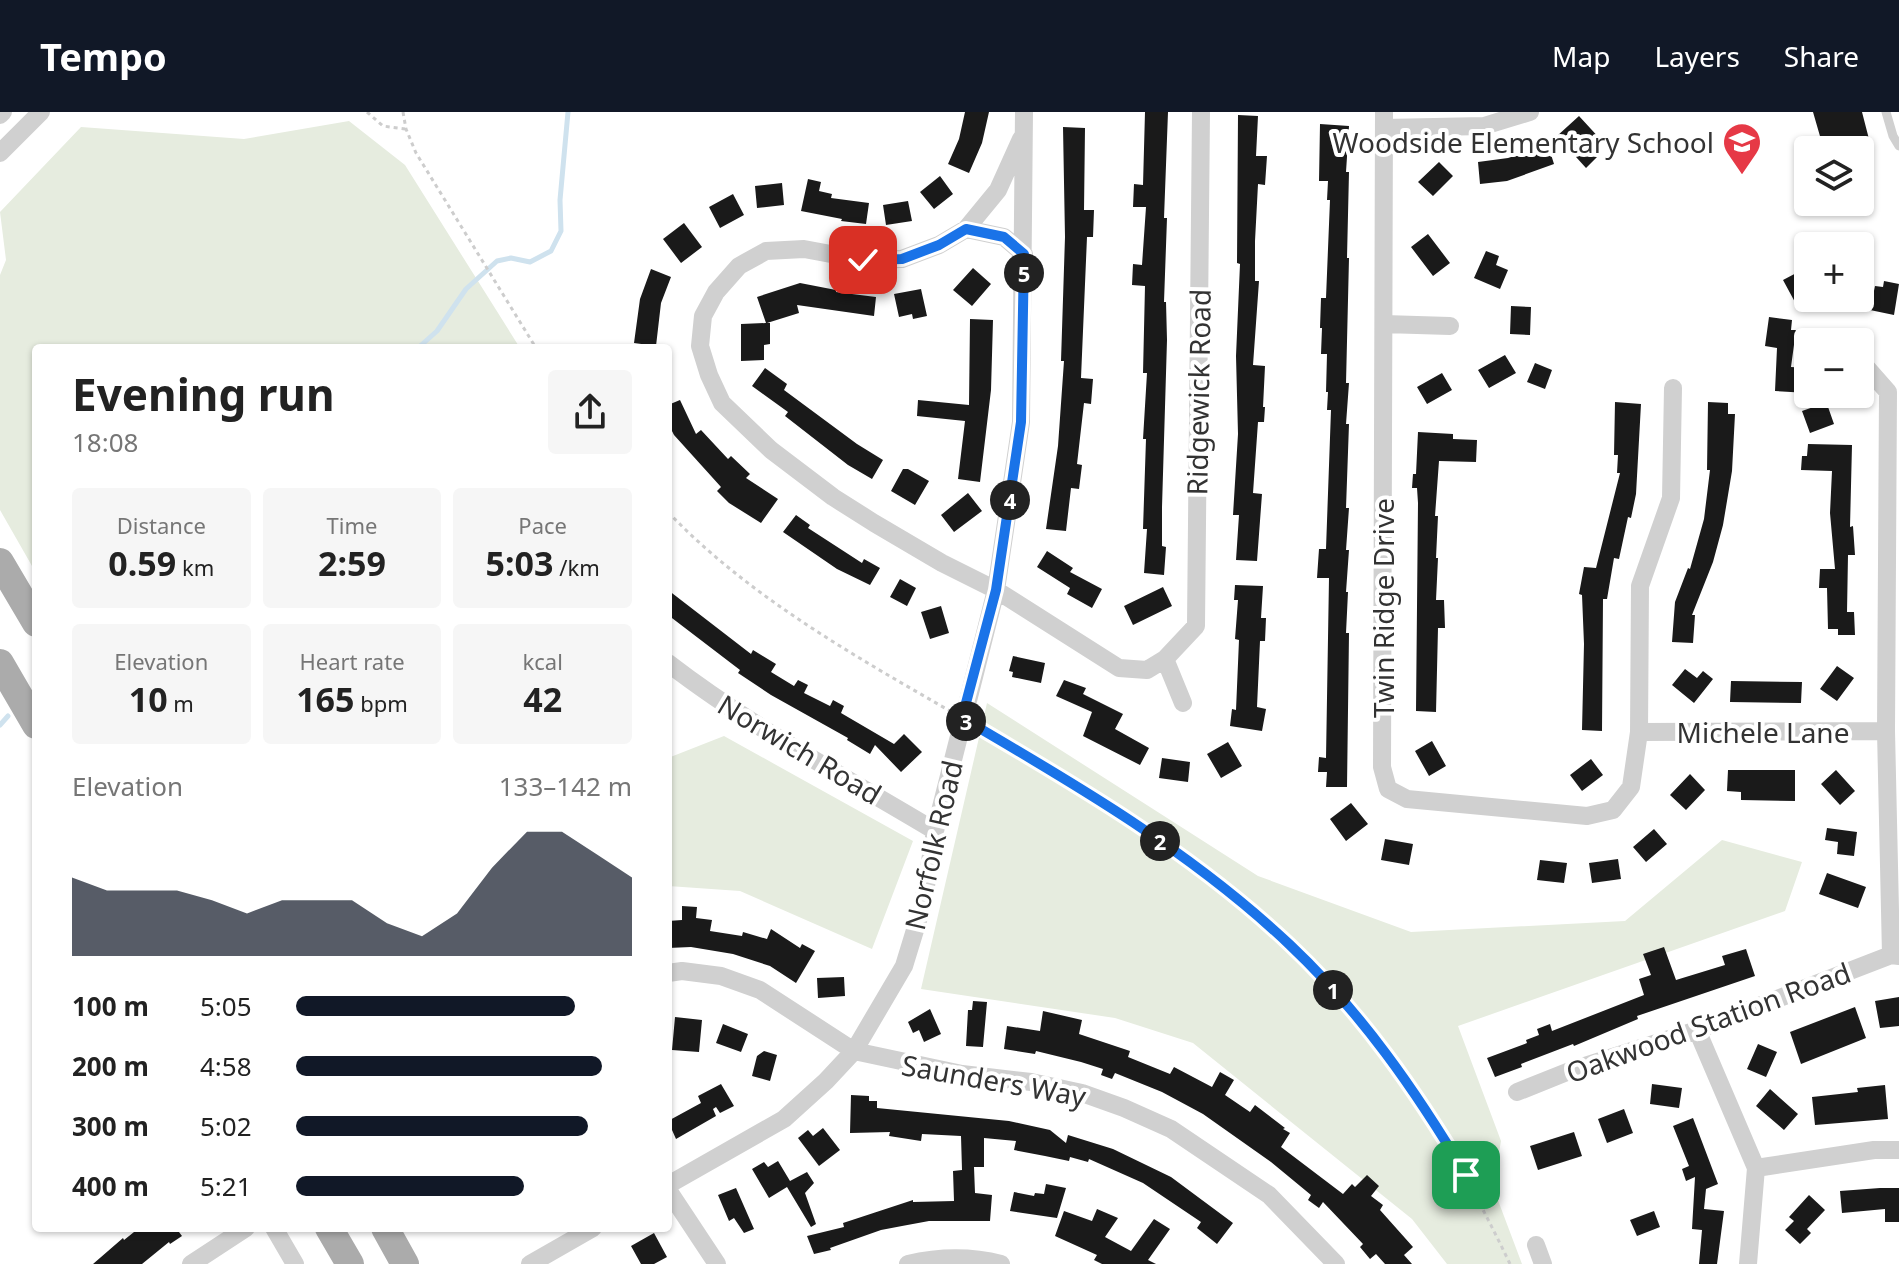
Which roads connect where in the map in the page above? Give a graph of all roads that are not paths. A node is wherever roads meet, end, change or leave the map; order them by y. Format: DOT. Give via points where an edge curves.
graph roads {
  1 [pos="41,112"];
  2 [pos="1024,112"];
  3 [pos="1201,112"];
  4 [pos="1530,112"];
  5 [pos="1886,112"];
  6 [pos="1384,120"];
  7 [pos="1023,132"];
  8 [pos="1899,146"];
  9 [pos="0,153"];
  10 [pos="966,229"];
  11 [pos="1024,254"];
  12 [pos="1384,324"];
  13 [pos="1450,326"];
  14 [pos="1874,376"];
  15 [pos="1673,388"];
  16 [pos="0,562"];
  17 [pos="996,590"];
  18 [pos="32,616"];
  19 [pos="1165,659"];
  20 [pos="0,663"];
  21 [pos="672,666"];
  22 [pos="1183,703"];
  23 [pos="32,718"];
  24 [pos="1886,731"];
  25 [pos="1639,732"];
  26 [pos="935,831"];
  27 [pos="1895,955"];
  28 [pos="672,972"];
  29 [pos="1697,1030"];
  30 [pos="854,1051"];
  31 [pos="1517,1092"];
  32 [pos="1899,1150"];
  33 [pos="1756,1168"];
  34 [pos="672,1186"];
  35 [pos="672,1194"];
  36 [pos="240,1232"];
  37 [pos="276,1232"];
  38 [pos="331,1232"];
  39 [pos="387,1232"];
  40 [pos="586,1232"];
  41 [pos="1536,1245"];
  42 [pos="191,1264"];
  43 [pos="295,1264"];
  44 [pos="350,1264"];
  45 [pos="405,1264"];
  46 [pos="530,1264"];
  47 [pos="717,1264"];
  48 [pos="908,1264"];
  49 [pos="1001,1264"];
  50 [pos="1336,1264"];
  51 [pos="1543,1264"];
  52 [pos="1748,1264"];
  1 -- 9 [label="street"];
  2 -- 7 [label="street, Norfolk Road"];
  3 -- 19 [label="street, Ridgewick Road" via="1196,626"];
  4 -- 6 [label="street" via="1484,126"];
  5 -- 8 [label="lane"];
  6 -- 12 [label="street, Twin Ridge Drive"];
  7 -- 10 [label="street" via="998,190"];
  7 -- 11 [label="street, Norfolk Road"];
  10 -- 11 [label="street" via="1004,237"];
  10 -- 17 [label="street" via="902,259 863,260 804,249 766,251 739,266 716,292 703,316 700,346 722,403 771,450 833,497"];
  11 -- 17 [label="street, Norfolk Road" via="1021,422"];
  12 -- 13 [label="street"];
  12 -- 25 [label="street, Twin Ridge Drive" via="1382,767 1388,789 1407,799 1587,816 1613,810 1631,787"];
  14 -- 24 [label="street" via="1888,392"];
  15 -- 25 [label="street" via="1671,498 1640,586"];
  16 -- 18 [label="main road"];
  17 -- 19 [label="street" via="1119,668 1147,670"];
  17 -- 26 [label="street, Norfolk Road"];
  19 -- 22 [label="street"];
  20 -- 23 [label="main road"];
  21 -- 26 [label="street, Norwich Road" via="755,724"];
  24 -- 25 [label="street, Michele Lane"];
  24 -- 27 [label="street"];
  26 -- 30 [label="street, Norfolk Road" via="923,904 904,966"];
  27 -- 29 [label="street, Oakwood Station Road"];
  28 -- 30 [label="street, Saunders Way" via="721,976 760,990"];
  29 -- 31 [label="street, Oakwood Station Road"];
  29 -- 33 [label="street"];
  30 -- 34 [label="street, Norfolk Road" via="784,1119"];
  30 -- 50 [label="street, Saunders Way" via="1043,1084 1124,1108 1171,1129 1269,1195"];
  32 -- 33 [label="street"];
  33 -- 52 [label="street"];
  35 -- 47 [label="street"];
  36 -- 42 [label="street"];
  37 -- 43 [label="street"];
  38 -- 44 [label="main road"];
  39 -- 45 [label="main road"];
  40 -- 46 [label="street"];
  41 -- 51 [label="street"];
  48 -- 49 [label="street" via="929,1259"];
}
